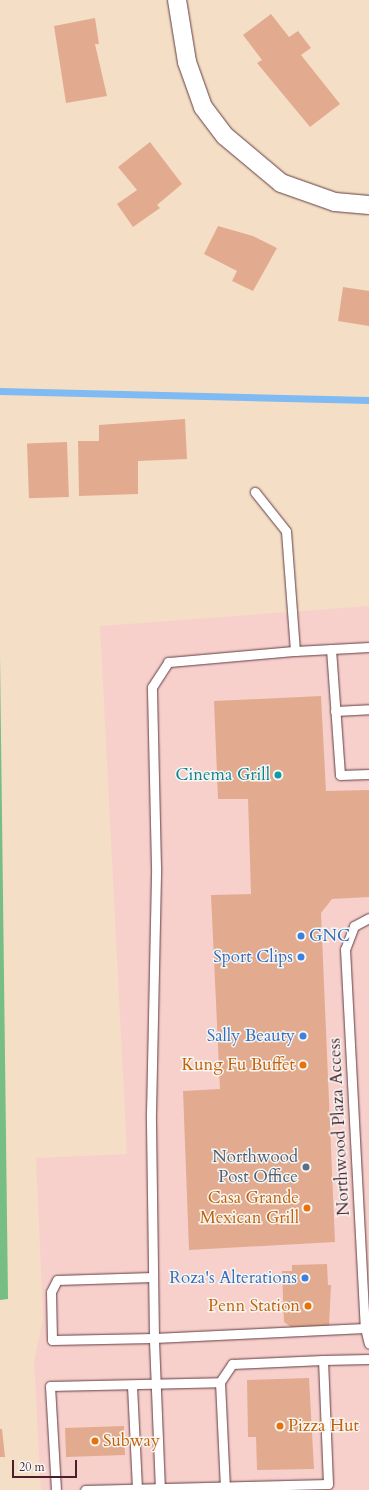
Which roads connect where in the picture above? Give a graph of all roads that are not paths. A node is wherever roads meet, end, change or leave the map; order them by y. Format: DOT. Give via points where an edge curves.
graph roads {
  1 [pos="177,0"];
  2 [pos="369,205"];
  3 [pos="255,492"];
  4 [pos="369,646"];
  5 [pos="331,649"];
  6 [pos="295,651"];
  7 [pos="369,709"];
  8 [pos="335,711"];
  9 [pos="369,774"];
  10 [pos="369,918"];
  11 [pos="365,1213"];
  12 [pos="153,1277"];
  13 [pos="365,1328"];
  14 [pos="154,1338"];
  15 [pos="369,1344"];
  16 [pos="369,1359"];
  17 [pos="323,1360"];
  18 [pos="220,1382"];
  19 [pos="132,1386"];
  20 [pos="156,1386"];
  21 [pos="225,1488"];
  22 [pos="56,1490"];
  23 [pos="76,1490"];
  24 [pos="85,1490"];
  25 [pos="137,1490"];
  26 [pos="160,1490"];
  1 -- 2 [label="street" via="187,62 203,108 225,136 256,164 299,192 335,202"];
  3 -- 6 [label="lane" via="286,531"];
  4 -- 5 [label="lane"];
  5 -- 6 [label="lane"];
  5 -- 8 [label="lane"];
  6 -- 12 [label="lane" via="168,662 152,687 156,867 151,1113"];
  7 -- 8 [label="lane"];
  8 -- 9 [label="lane" via="340,775"];
  10 -- 11 [label="lane, Northwood Plaza Access" via="354,926 345,949"];
  11 -- 13 [label="lane, Northwood Plaza Access"];
  12 -- 14 [label="lane"];
  12 -- 14 [label="lane" via="56,1280 51,1292 52,1340"];
  13 -- 14 [label="lane"];
  13 -- 15 [label="lane, Northwood Plaza Access"];
  14 -- 20 [label="lane"];
  16 -- 17 [label="lane"];
  17 -- 18 [label="lane" via="232,1364"];
  17 -- 21 [label="lane" via="328,1484"];
  18 -- 20 [label="lane"];
  18 -- 21 [label="lane"];
  19 -- 20 [label="lane"];
  19 -- 22 [label="lane" via="50,1386"];
  19 -- 25 [label="lane"];
  20 -- 26 [label="lane"];
  21 -- 26 [label="lane"];
  23 -- 24 [label="lane"];
  24 -- 25 [label="lane"];
  25 -- 26 [label="lane"];
}
